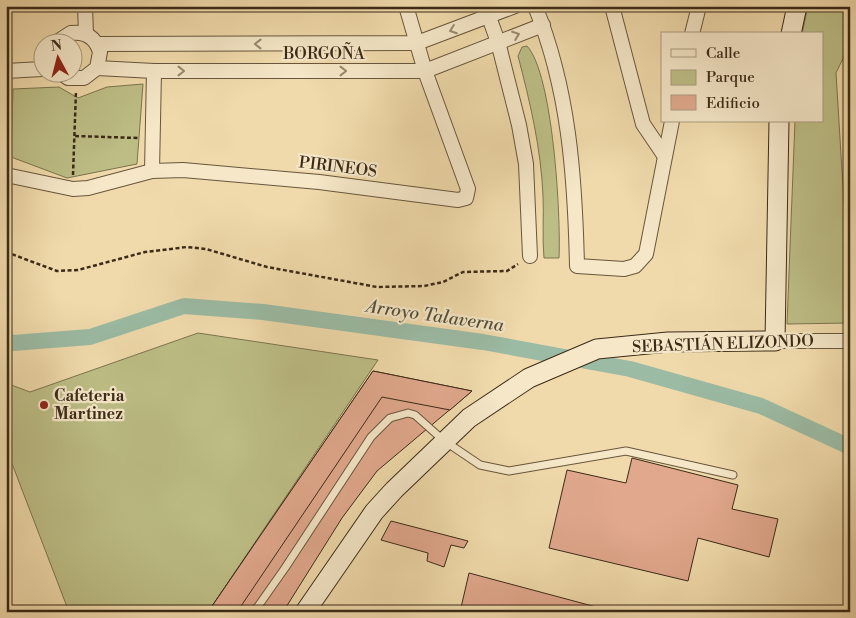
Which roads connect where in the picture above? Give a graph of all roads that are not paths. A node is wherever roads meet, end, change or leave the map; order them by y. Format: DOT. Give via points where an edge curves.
graph roads {
  1 [pos="85,6"];
  2 [pos="406,6"];
  3 [pos="515,6"];
  4 [pos="535,6"];
  5 [pos="612,6"];
  6 [pos="698,6"];
  7 [pos="797,6"];
  8 [pos="487,11"];
  9 [pos="543,25"];
  10 [pos="692,32"];
  11 [pos="791,32"];
  12 [pos="82,34"];
  13 [pos="86,34"];
  14 [pos="498,42"];
  15 [pos="417,43"];
  16 [pos="98,44"];
  17 [pos="97,68"];
  18 [pos="32,70"];
  19 [pos="6,71"];
  20 [pos="154,71"];
  21 [pos="425,71"];
  22 [pos="82,78"];
  23 [pos="672,122"];
  24 [pos="780,122"];
  25 [pos="664,155"];
  26 [pos="152,171"];
  27 [pos="6,175"];
  28 [pos="530,256"];
  29 [pos="775,341"];
  30 [pos="850,341"];
  31 [pos="443,440"];
  32 [pos="733,475"];
  33 [pos="254,612"];
  34 [pos="305,612"];
  1 -- 13 [label="street"];
  2 -- 15 [label="street, PIRINEOS"];
  3 -- 8 [label="street, BORGOÑA"];
  4 -- 9 [label="street"];
  5 -- 25 [label="street" via="643,124"];
  6 -- 10 [label="street"];
  7 -- 11 [label="street"];
  8 -- 14 [label="street"];
  8 -- 15 [label="street, BORGOÑA, one-way"];
  14 -- 9 [label="street, BORGOÑA, one-way"];
  9 -- 25 [label="street" via="568,121 576,204 577,266 624,269 640,262 646,254"];
  12 -- 13 [label="street"];
  13 -- 16 [label="street"];
  14 -- 21 [label="street, BORGOÑA"];
  14 -- 28 [label="street" via="526,164"];
  15 -- 16 [label="street, BORGOÑA, one-way"];
  15 -- 21 [label="street, PIRINEOS"];
  16 -- 17 [label="street"];
  17 -- 20 [label="street, BORGOÑA"];
  17 -- 22 [label="street"];
  18 -- 19 [label="street"];
  20 -- 21 [label="street, BORGOÑA, one-way"];
  20 -- 26 [label="street"];
  21 -- 26 [label="street, PIRINEOS" via="468,190 468,195 462,199 237,174"];
  23 -- 25 [label="street"];
  24 -- 29 [label="street"];
  26 -- 27 [label="street, PIRINEOS" via="73,189"];
  29 -- 30 [label="street, SEBASTIÁN ELIZONDO"];
  29 -- 31 [label="street, SEBASTIÁN ELIZONDO" via="668,342 597,349 529,378 495,399"];
  31 -- 32 [label="lane" via="480,465 509,471 626,451"];
  31 -- 33 [label="lane" via="415,415 408,413 390,418 379,427"];
  31 -- 34 [label="street, SEBASTIÁN ELIZONDO" via="374,512"];
}
